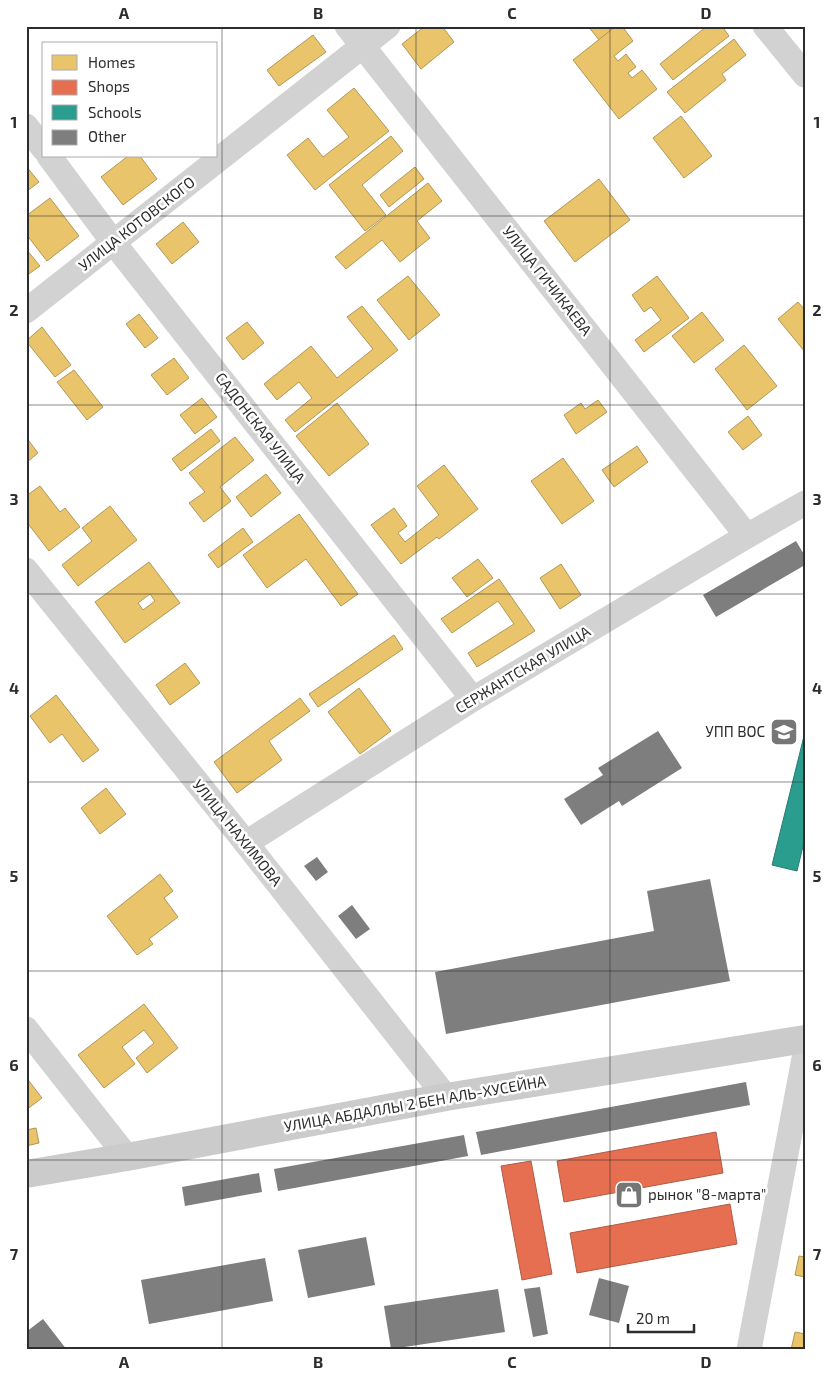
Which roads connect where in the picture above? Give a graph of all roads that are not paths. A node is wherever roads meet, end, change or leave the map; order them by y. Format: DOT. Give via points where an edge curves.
graph roads {
  1 [pos="347,26"];
  2 [pos="388,26"];
  3 [pos="765,26"];
  4 [pos="363,47"];
  5 [pos="805,75"];
  6 [pos="26,126"];
  7 [pos="42,146"];
  8 [pos="50,158"];
  9 [pos="113,242"];
  10 [pos="26,311"];
  11 [pos="805,503"];
  12 [pos="747,536"];
  13 [pos="26,570"];
  14 [pos="474,699"];
  15 [pos="246,843"];
  16 [pos="26,1029"];
  17 [pos="805,1039"];
  18 [pos="805,1053"];
  19 [pos="446,1096"];
  20 [pos="126,1157"];
  21 [pos="26,1174"];
  22 [pos="749,1350"];
  1 -- 4 [label="street, УЛИЦА ГИЧИКАЕВА"];
  2 -- 4 [label="street, УЛИЦА КОТОВСКОГО"];
  3 -- 5 [label="street"];
  4 -- 9 [label="street, УЛИЦА КОТОВСКОГО"];
  4 -- 12 [label="street, УЛИЦА ГИЧИКАЕВА"];
  6 -- 7 [label="street"];
  8 -- 9 [label="street, САДОНСКАЯ УЛИЦА"];
  9 -- 10 [label="street, УЛИЦА КОТОВСКОГО"];
  9 -- 14 [label="street, САДОНСКАЯ УЛИЦА"];
  11 -- 12 [label="street, СЕРЖАНТСКАЯ УЛИЦА"];
  12 -- 14 [label="street, СЕРЖАНТСКАЯ УЛИЦА"];
  13 -- 15 [label="street, УЛИЦА НАХИМОВА"];
  14 -- 15 [label="street, СЕРЖАНТСКАЯ УЛИЦА"];
  15 -- 19 [label="street, УЛИЦА НАХИМОВА"];
  16 -- 20 [label="street"];
  17 -- 19 [label="main road, УЛИЦА АБДАЛЛЫ 2 БЕН АЛЬ-ХУСЕЙНА"];
  18 -- 22 [label="street"];
  19 -- 20 [label="main road, УЛИЦА АБДАЛЛЫ 2 БЕН АЛЬ-ХУСЕЙНА"];
  20 -- 21 [label="main road, УЛИЦА АБДАЛЛЫ 2 БЕН АЛЬ-ХУСЕЙНА"];
}
